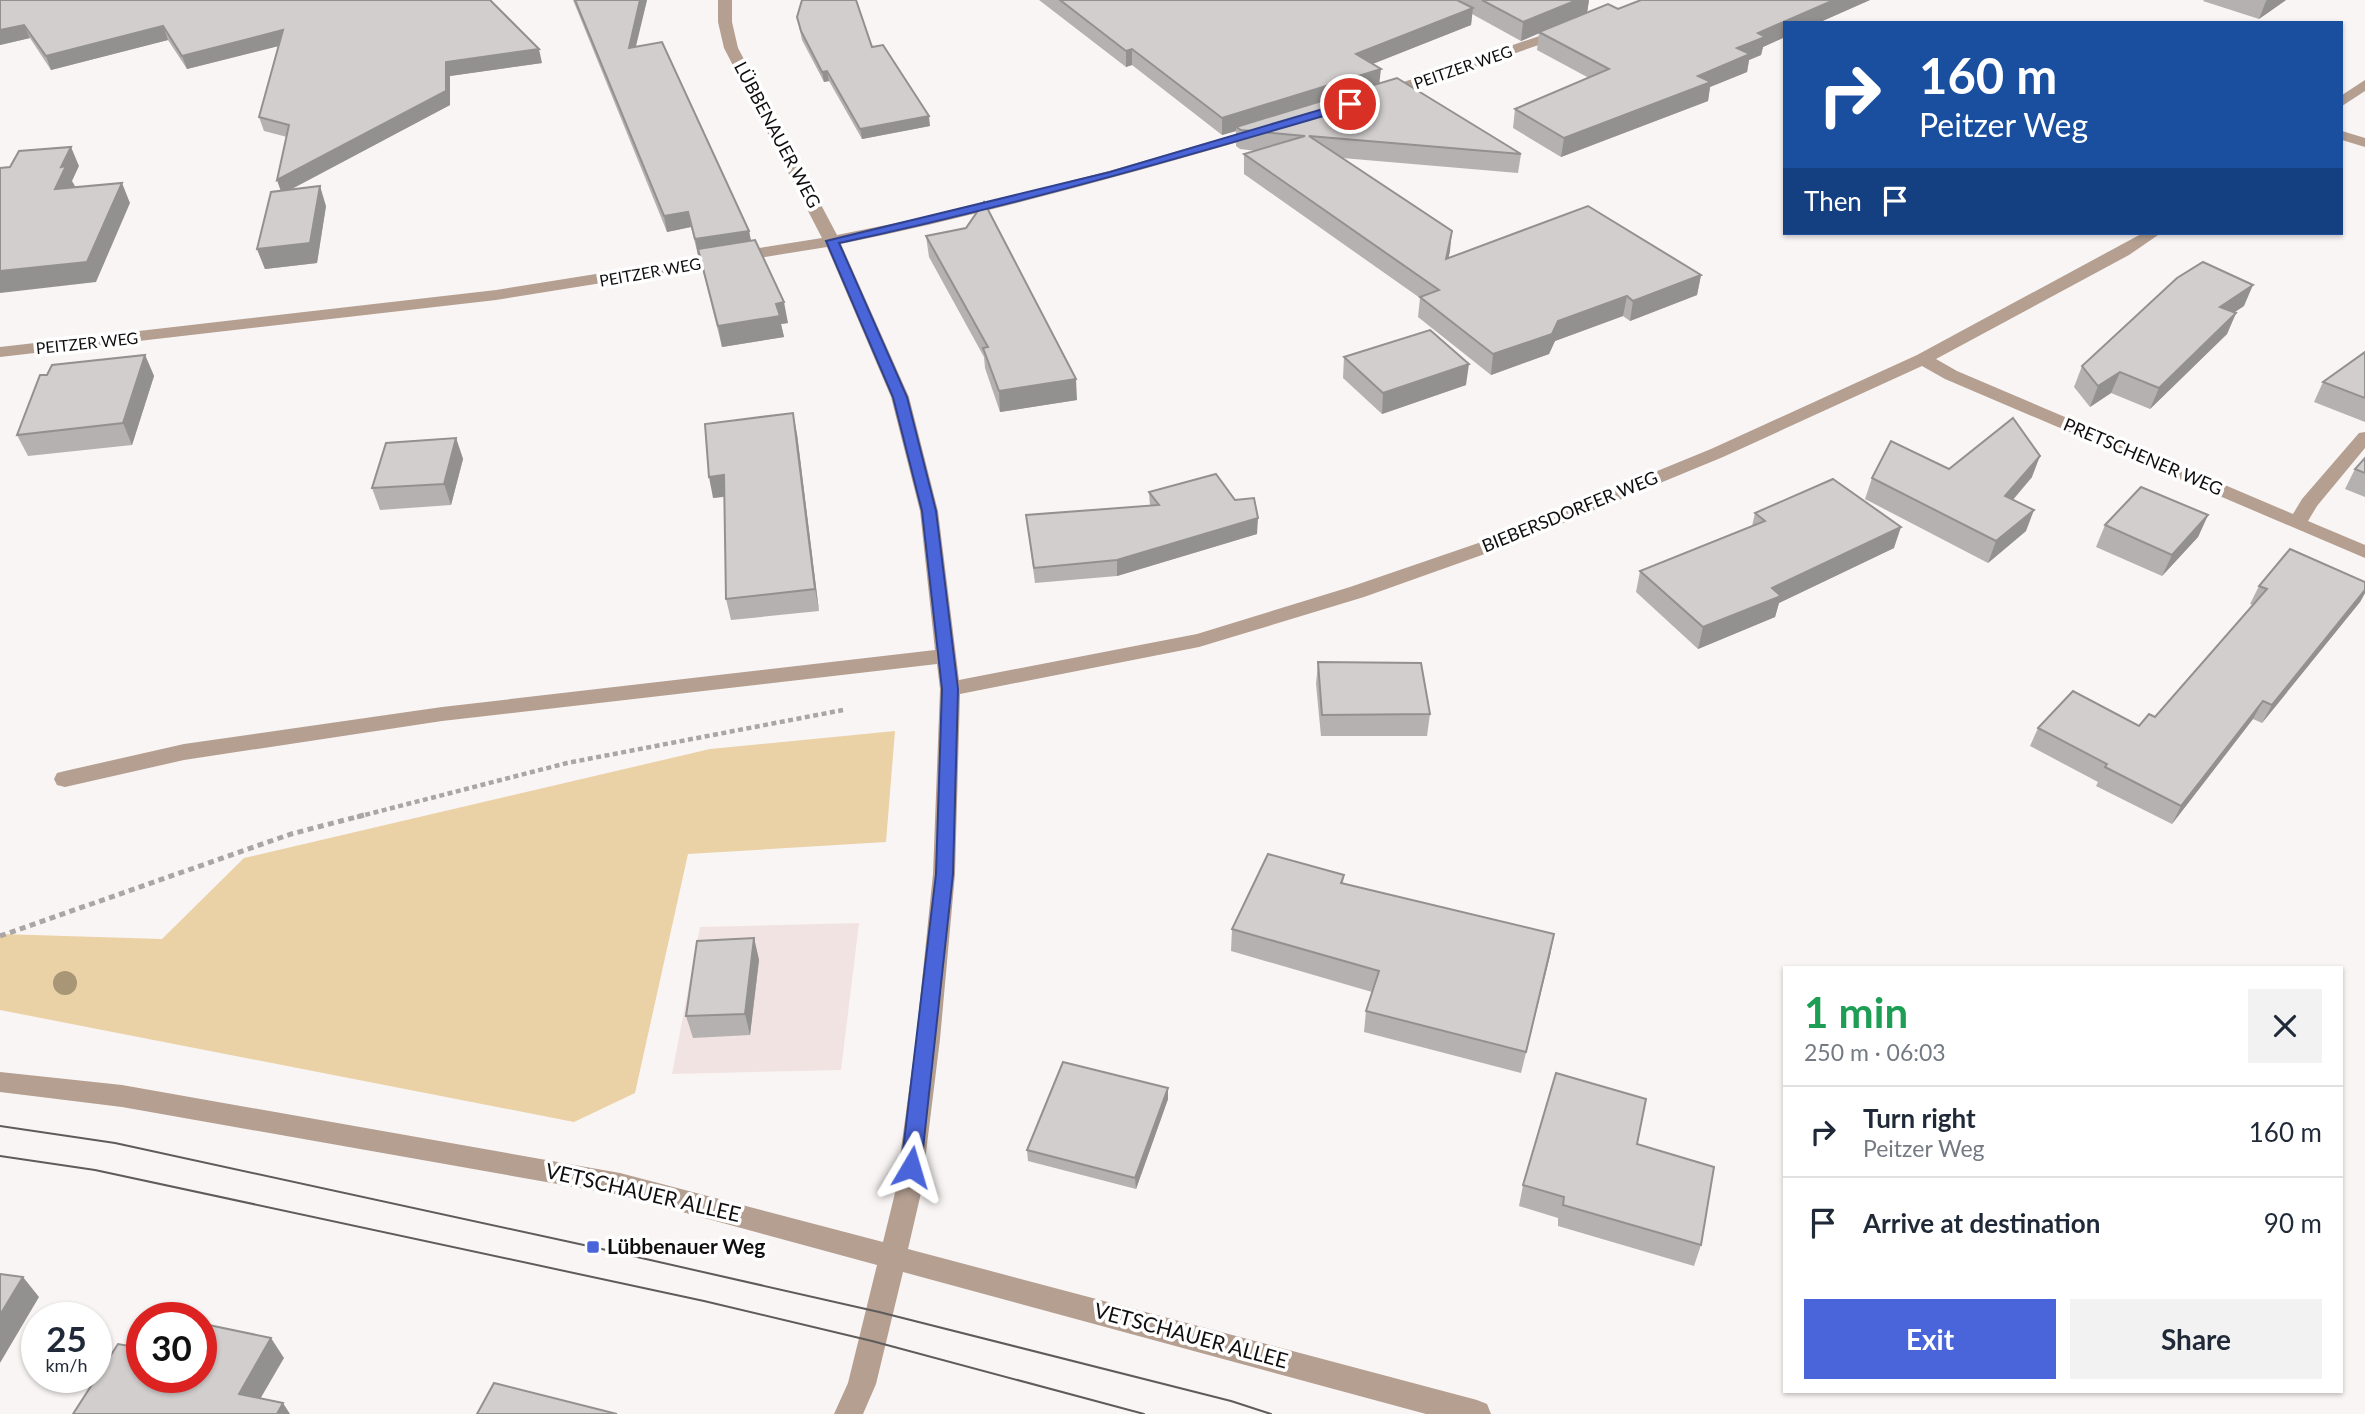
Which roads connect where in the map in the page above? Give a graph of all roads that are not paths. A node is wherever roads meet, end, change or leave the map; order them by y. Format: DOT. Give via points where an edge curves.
graph roads {
  1 [pos="725,0"];
  2 [pos="1583,24"];
  3 [pos="2365,84"];
  4 [pos="1363,100"];
  5 [pos="2343,102"];
  6 [pos="1276,127"];
  7 [pos="2343,135"];
  8 [pos="2365,143"];
  9 [pos="2149,235"];
  10 [pos="832,241"];
  11 [pos="0,352"];
  12 [pos="1923,359"];
  13 [pos="2365,437"];
  14 [pos="2297,523"];
  15 [pos="2365,552"];
  16 [pos="946,656"];
  17 [pos="950,689"];
  18 [pos="65,779"];
  19 [pos="0,1082"];
  20 [pos="893,1255"];
  21 [pos="848,1414"];
  22 [pos="1477,1414"];
  1 -- 10 [label="street, LÜBBENAUER WEG" via="731,48"];
  2 -- 4 [label="street, PEITZER WEG"];
  3 -- 5 [label="street"];
  6 -- 10 [label="street, PEITZER WEG" via="1000,204"];
  7 -- 8 [label="street"];
  9 -- 12 [label="street, BIEBERSDORFER WEG"];
  10 -- 11 [label="street, PEITZER WEG" via="496,295"];
  10 -- 16 [label="street, LÜBBENAUER WEG" via="900,397 929,511"];
  12 -- 14 [label="street, PRETSCHENER WEG"];
  12 -- 17 [label="street, BIEBERSDORFER WEG" via="1717,453 1503,541 1357,592 1199,640"];
  13 -- 14 [label="street"];
  14 -- 15 [label="street, PRETSCHENER WEG"];
  16 -- 17 [label="street, LÜBBENAUER WEG"];
  16 -- 18 [label="street" via="442,713 184,752"];
  17 -- 20 [label="street, LÜBBENAUER WEG" via="944,874 928,1039 909,1180"];
  19 -- 20 [label="street, VETSCHAUER ALLEE" via="122,1096 620,1184"];
  20 -- 21 [label="street, LÜBBENAUER WEG" via="862,1384"];
  20 -- 22 [label="street, VETSCHAUER ALLEE"];
}
